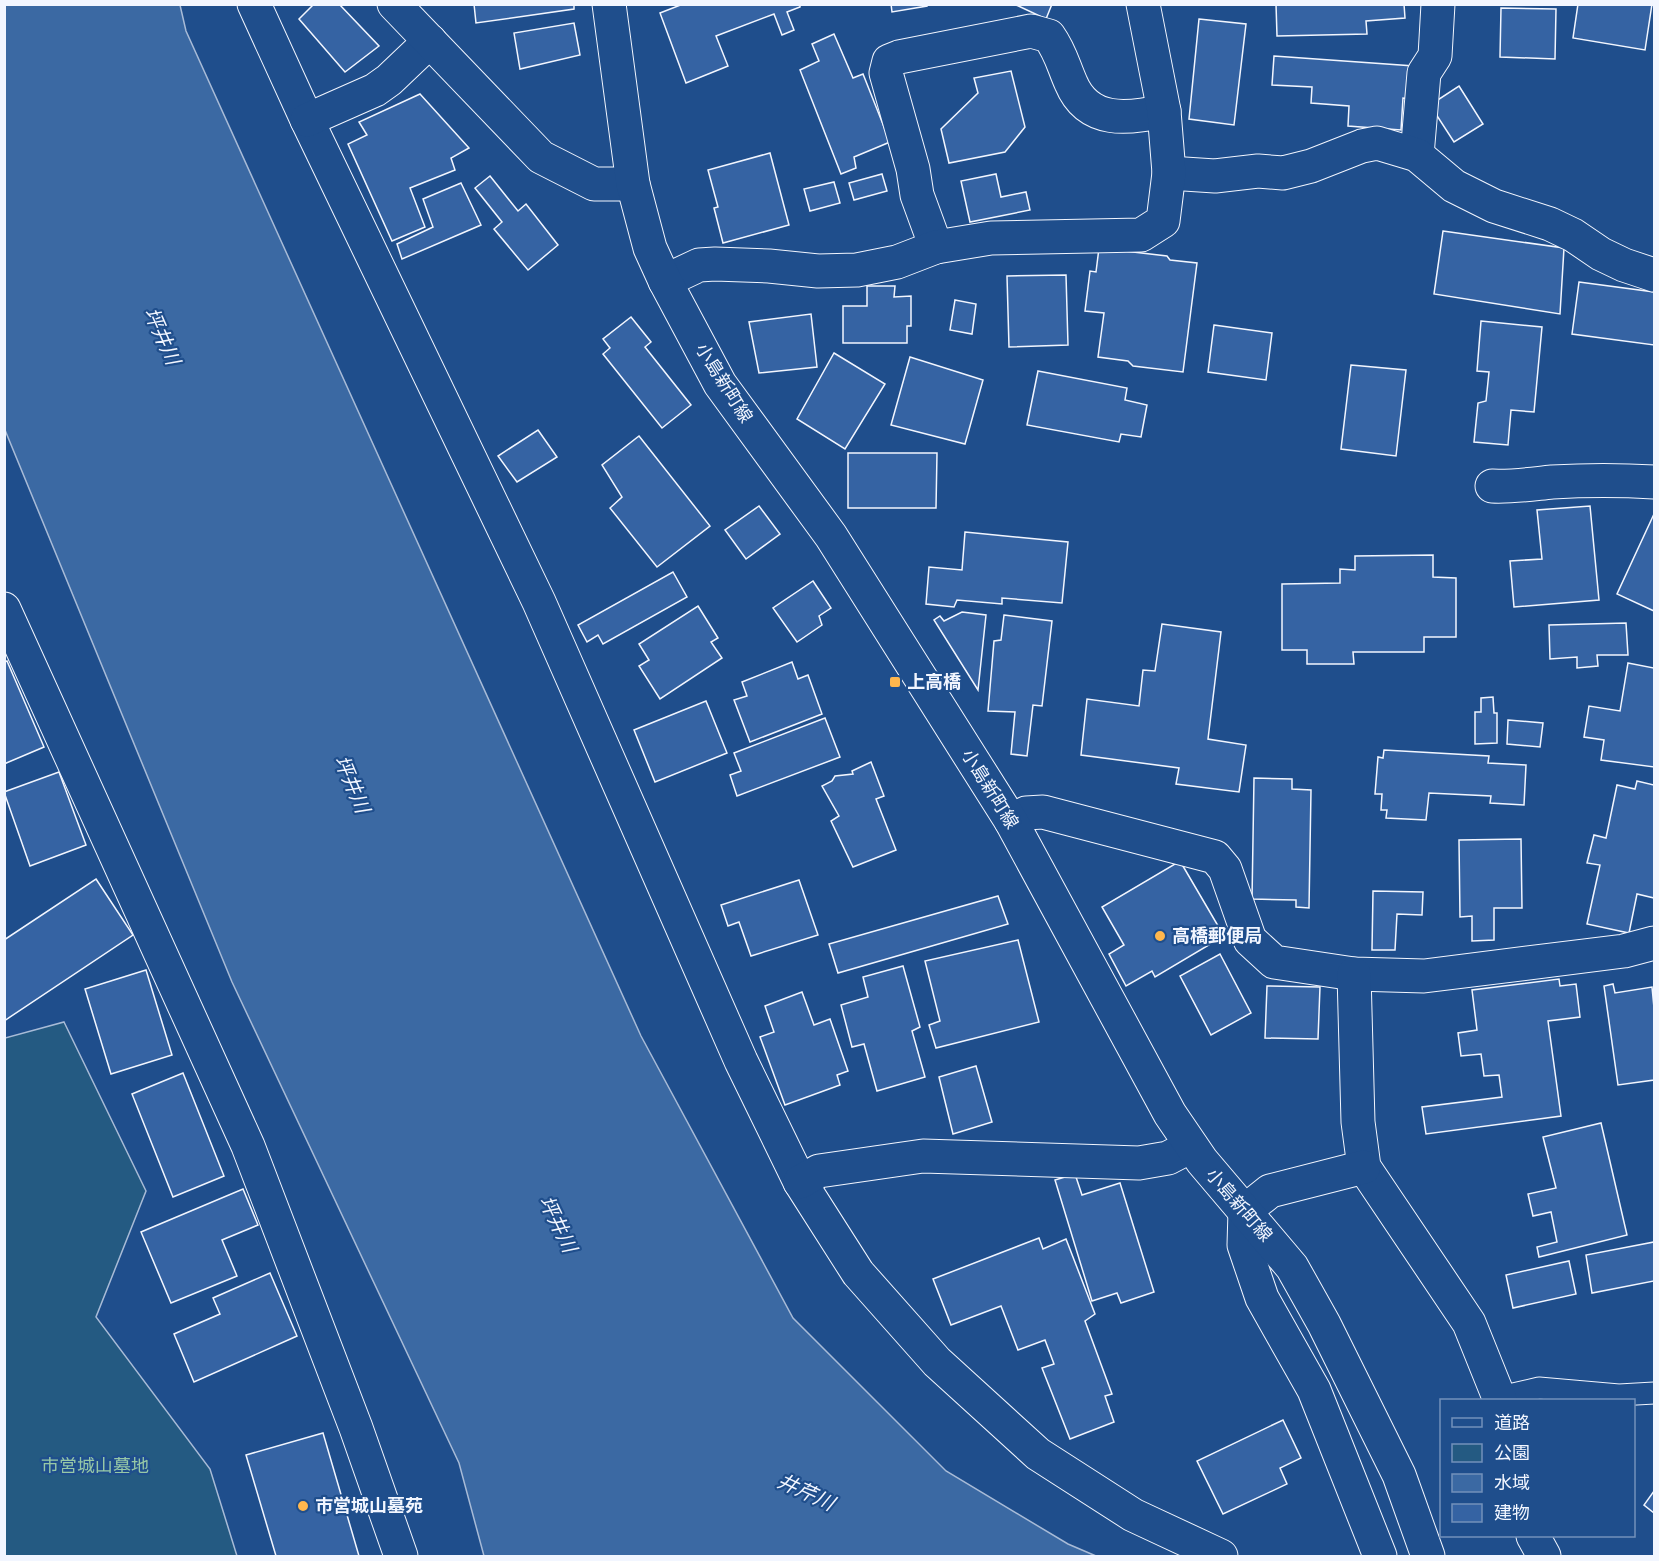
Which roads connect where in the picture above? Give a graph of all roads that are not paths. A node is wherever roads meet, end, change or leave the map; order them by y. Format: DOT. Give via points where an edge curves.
graph roads {
  1 [pos="254,4"];
  2 [pos="394,4"];
  3 [pos="609,4"];
  4 [pos="1143,4"];
  5 [pos="1438,4"];
  6 [pos="430,41"];
  7 [pos="1164,111"];
  8 [pos="307,120"];
  9 [pos="1417,155"];
  10 [pos="1169,173"];
  11 [pos="633,184"];
  12 [pos="936,247"];
  13 [pos="1654,275"];
  14 [pos="665,281"];
  15 [pos="1654,482"];
  16 [pos="1492,486"];
  17 [pos="9,628"];
  18 [pos="1011,821"];
  19 [pos="1654,943"];
  20 [pos="1354,974"];
  21 [pos="1191,1146"];
  22 [pos="1364,1167"];
  23 [pos="800,1182"];
  24 [pos="1245,1211"];
  25 [pos="1654,1393"];
  26 [pos="1500,1399"];
  27 [pos="1534,1537"];
  28 [pos="401,1557"];
  29 [pos="1221,1557"];
  30 [pos="1380,1557"];
  31 [pos="1428,1557"];
  32 [pos="1544,1557"];
  1 -- 8 [label="street"];
  2 -- 6 [label="street"];
  3 -- 11 [label="street, 小島新町線"];
  4 -- 7 [label="street"];
  5 -- 9 [label="street" via="1435,56 1424,73"];
  6 -- 8 [label="street" via="375,90"];
  6 -- 11 [label="street" via="541,157 594,184"];
  7 -- 10 [label="street"];
  7 -- 12 [label="street" via="1140,117 1112,117 1089,107 1078,97 1060,51 1049,36 1031,31 889,61 886,73 917,195"];
  8 -- 23 [label="street" via="539,602 741,1061"];
  9 -- 10 [label="street" via="1377,143 1283,173"];
  9 -- 13 [label="street" via="1454,186 1494,206 1550,224 1624,265"];
  10 -- 12 [label="street" via="1163,221 1141,235 991,238"];
  11 -- 14 [label="street, 小島新町線" via="650,248"];
  12 -- 14 [label="street" via="897,262 857,270 715,264 699,265"];
  14 -- 18 [label="street, 小島新町線" via="720,384 831,536"];
  15 -- 16 [label="street"];
  17 -- 28 [label="street" via="248,1146"];
  18 -- 20 [label="street" via="1026,813 1043,812 1215,858 1225,869 1250,940 1274,962"];
  18 -- 21 [label="street, 小島新町線"];
  19 -- 20 [label="street" via="1624,951 1424,976"];
  20 -- 22 [label="street" via="1358,1122"];
  21 -- 23 [label="street" via="1168,1158 1139,1163 923,1156 819,1171"];
  21 -- 24 [label="street, 小島新町線"];
  22 -- 24 [label="street" via="1270,1191"];
  22 -- 26 [label="street" via="1469,1323"];
  23 -- 29 [label="street" via="858,1273 937,1362 1038,1454 1133,1515"];
  24 -- 30 [label="street" via="1244,1245 1262,1298 1314,1390"];
  24 -- 31 [label="street, 小島新町線" via="1292,1267 1324,1324 1399,1475"];
  25 -- 26 [label="lane" via="1619,1395 1539,1388"];
  27 -- 32 [label="street"];
}
